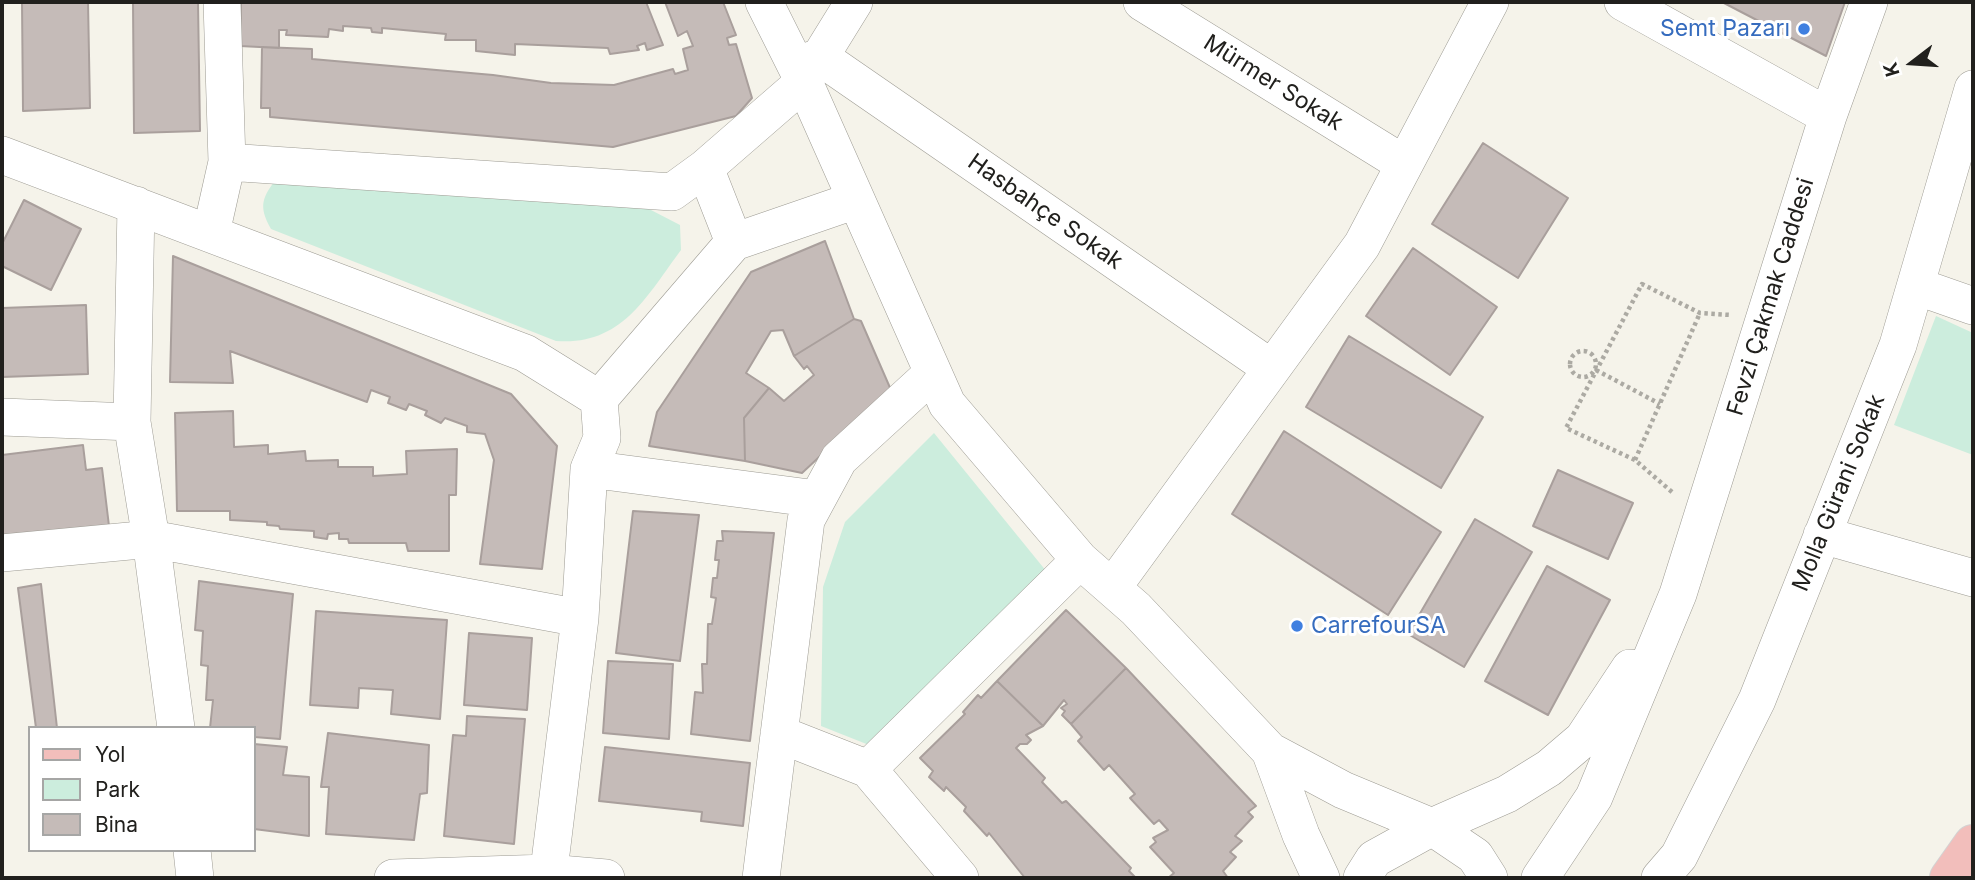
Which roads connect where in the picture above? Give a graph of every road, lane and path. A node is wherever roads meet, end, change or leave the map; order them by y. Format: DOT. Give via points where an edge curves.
graph roads {
  1 [pos="222,2"];
  2 [pos="764,2"];
  3 [pos="854,2"];
  4 [pos="1142,2"];
  5 [pos="1490,2"];
  6 [pos="1623,2"];
  7 [pos="1869,2"];
  8 [pos="806,68"];
  9 [pos="1973,89"];
  10 [pos="1828,116"];
  11 [pos="2,155"];
  12 [pos="227,162"];
  13 [pos="1404,164"];
  14 [pos="705,168"];
  15 [pos="856,200"];
  16 [pos="136,205"];
  17 [pos="211,233"];
  18 [pos="734,242"];
  19 [pos="1916,286"];
  20 [pos="1973,306"];
  21 [pos="1700,313"];
  22 [pos="1737,315"];
  23 [pos="1271,368"];
  24 [pos="1595,370"];
  25 [pos="933,373"];
  26 [pos="598,399"];
  27 [pos="1660,404"];
  28 [pos="2,417"];
  29 [pos="132,422"];
  30 [pos="1635,460"];
  31 [pos="589,469"];
  32 [pos="1672,492"];
  33 [pos="817,499"];
  34 [pos="1822,535"];
  35 [pos="151,539"];
  36 [pos="2,553"];
  37 [pos="1080,560"];
  38 [pos="1973,578"];
  39 [pos="1112,588"];
  40 [pos="1678,594"];
  41 [pos="580,618"];
  42 [pos="176,726"];
  43 [pos="779,734"];
  44 [pos="1270,751"];
  45 [pos="868,769"];
  46 [pos="1432,827"];
  47 [pos="1973,844"];
  48 [pos="192,852"];
  49 [pos="548,876"];
  50 [pos="195,878"];
  51 [pos="393,878"];
  52 [pos="606,878"];
  53 [pos="761,878"];
  54 [pos="960,878"];
  55 [pos="1321,878"];
  56 [pos="1362,878"];
  57 [pos="1489,878"];
  58 [pos="1540,878"];
  59 [pos="1660,878"];
  60 [pos="1949,878"];
  1 -- 12 [label="street"];
  2 -- 8 [label="street"];
  3 -- 8 [label="street"];
  4 -- 13 [label="street, Mürmer Sokak"];
  5 -- 13 [label="street"];
  6 -- 10 [label="street"];
  7 -- 10 [label="street, Fevzi Çakmak Caddesi"];
  8 -- 14 [label="street"];
  8 -- 15 [label="street"];
  8 -- 23 [label="street, Hasbahçe Sokak"];
  9 -- 19 [label="street, Molla Gürani Sokak"];
  10 -- 40 [label="street, Fevzi Çakmak Caddesi"];
  11 -- 16 [label="street"];
  12 -- 14 [label="street" via="672,192"];
  12 -- 17 [label="street"];
  13 -- 23 [label="street" via="1362,244"];
  14 -- 18 [label="street"];
  15 -- 18 [label="street"];
  15 -- 25 [label="street"];
  16 -- 17 [label="street"];
  16 -- 29 [label="street"];
  17 -- 26 [label="street" via="525,353"];
  18 -- 26 [label="street"];
  19 -- 20 [label="street"];
  19 -- 34 [label="street, Molla Gürani Sokak" via="1898,345"];
  21 -- 22 [label="path"];
  21 -- 24 [label="path" via="1642,284"];
  21 -- 27 [label="path"];
  23 -- 39 [label="street"];
  24 -- 24 [label="path" via="1590,376 1578,376 1571,370 1571,358 1582,351 1591,354"];
  24 -- 27 [label="path"];
  24 -- 30 [label="path" via="1566,428"];
  25 -- 33 [label="street" via="839,458"];
  25 -- 37 [label="street" via="947,404"];
  26 -- 31 [label="street" via="602,438"];
  27 -- 30 [label="path"];
  28 -- 29 [label="street"];
  29 -- 35 [label="street"];
  30 -- 32 [label="path"];
  31 -- 33 [label="street"];
  31 -- 41 [label="street"];
  33 -- 43 [label="street" via="806,520"];
  34 -- 38 [label="street"];
  34 -- 59 [label="street, Molla Gürani Sokak" via="1757,700 1679,856"];
  35 -- 36 [label="street"];
  35 -- 41 [label="street"];
  35 -- 42 [label="street"];
  37 -- 39 [label="street"];
  37 -- 45 [label="street"];
  39 -- 44 [label="street"];
  40 -- 46 [label="street, Fevzi Çakmak Caddesi" via="1583,740 1507,794"];
  40 -- 58 [label="street, Fevzi Çakmak Caddesi" via="1594,797"];
  41 -- 49 [label="street"];
  43 -- 45 [label="street"];
  43 -- 53 [label="street"];
  44 -- 46 [label="street" via="1343,790"];
  44 -- 55 [label="street"];
  45 -- 54 [label="street"];
  46 -- 56 [label="street, Fevzi Çakmak Caddesi" via="1374,859"];
  46 -- 57 [label="street" via="1475,856"];
  47 -- 60 [label="main road"];
  48 -- 50 [label="street"];
  49 -- 51 [label="street"];
  49 -- 52 [label="street"];
}
